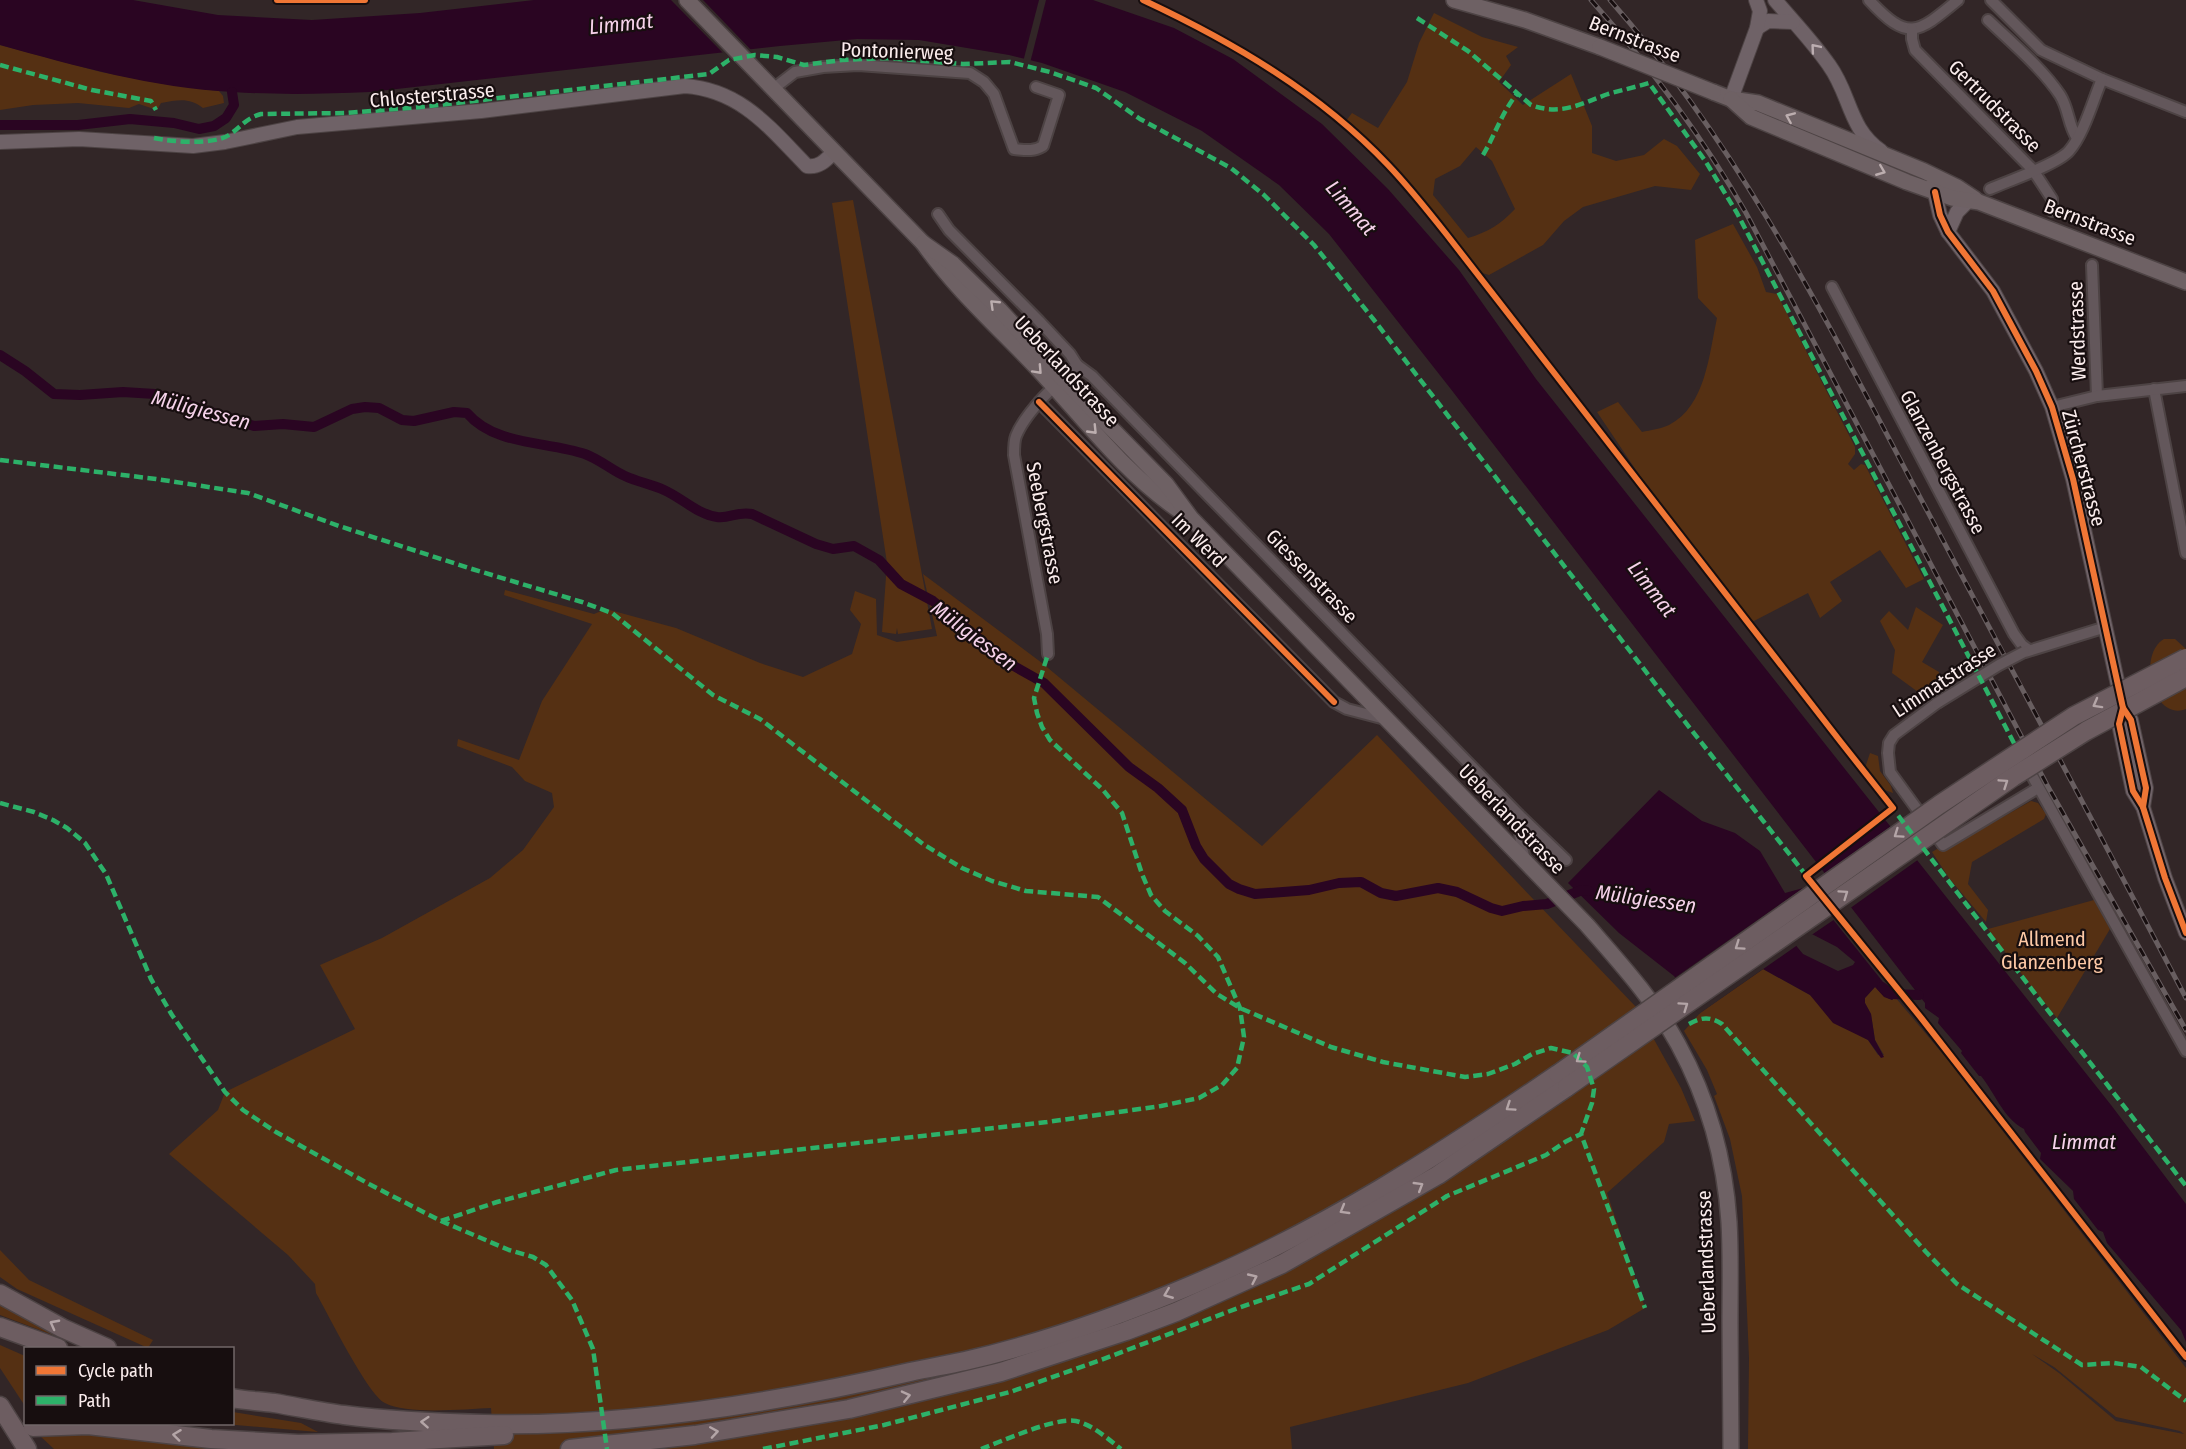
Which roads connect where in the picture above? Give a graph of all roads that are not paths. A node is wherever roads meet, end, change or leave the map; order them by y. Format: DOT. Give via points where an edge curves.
graph roads {
  1 [pos="687,0"];
  2 [pos="1454,0"];
  3 [pos="1869,0"];
  4 [pos="1958,0"];
  5 [pos="1991,0"];
  6 [pos="1780,2"];
  7 [pos="1758,5"];
  8 [pos="1988,20"];
  9 [pos="1792,22"];
  10 [pos="1757,28"];
  11 [pos="1912,29"];
  12 [pos="2102,79"];
  13 [pos="1036,87"];
  14 [pos="773,89"];
  15 [pos="1731,99"];
  16 [pos="2186,112"];
  17 [pos="1851,115"];
  18 [pos="2077,138"];
  19 [pos="1844,139"];
  20 [pos="0,142"];
  21 [pos="1827,149"];
  22 [pos="834,152"];
  23 [pos="1892,158"];
  24 [pos="2033,170"];
  25 [pos="1924,171"];
  26 [pos="1989,189"];
  27 [pos="1935,192"];
  28 [pos="1974,202"];
  29 [pos="2052,211"];
  30 [pos="938,214"];
  31 [pos="1948,231"];
  32 [pos="2092,265"];
  33 [pos="2186,282"];
  34 [pos="1832,287"];
  35 [pos="1077,365"];
  36 [pos="1058,382"];
  37 [pos="2186,386"];
  38 [pos="2154,389"];
  39 [pos="2097,396"];
  40 [pos="1039,402"];
  41 [pos="2052,407"];
  42 [pos="2186,553"];
  43 [pos="2106,627"];
  44 [pos="2027,651"];
  45 [pos="1048,654"];
  46 [pos="2186,658"];
  47 [pos="2186,677"];
  48 [pos="1385,718"];
  49 [pos="2016,747"];
  50 [pos="2038,788"];
  51 [pos="1519,815"];
  52 [pos="1566,860"];
  53 [pos="1525,862"];
  54 [pos="2186,933"];
  55 [pos="2186,1051"];
  56 [pos="1563,1081"];
  57 [pos="0,1294"];
  58 [pos="0,1327"];
  59 [pos="55,1347"];
  60 [pos="105,1347"];
  61 [pos="962,1362"];
  62 [pos="234,1392"];
  63 [pos="234,1398"];
  64 [pos="273,1403"];
  65 [pos="0,1406"];
  66 [pos="33,1427"];
  67 [pos="656,1440"];
  68 [pos="27,1449"];
  69 [pos="570,1449"];
  70 [pos="631,1449"];
  71 [pos="1731,1449"];
  1 -- 14 [label="main road, Ueberlandstrasse"];
  2 -- 15 [label="main road, Bernstrasse, bridge" via="1525,20"];
  3 -- 11 [label="street" via="1892,23"];
  4 -- 11 [label="street" via="1927,25"];
  5 -- 12 [label="street" via="2041,50"];
  6 -- 7 [label="main road"];
  6 -- 9 [label="main road"];
  7 -- 10 [label="main road"];
  8 -- 18 [label="street" via="2061,95 2070,128"];
  9 -- 10 [label="main road" via="1768,21"];
  17 -- 9 [label="main road, one-way" via="1836,76"];
  10 -- 15 [label="main road"];
  11 -- 24 [label="street, Gertrudstrasse" via="1915,50"];
  12 -- 16 [label="street"];
  12 -- 18 [label="street"];
  13 -- 14 [label="street, Pontonierweg" via="1059,95 1043,146 1036,150 1014,149 994,94 970,73 858,65 824,67 795,72"];
  14 -- 22 [label="main road, Ueberlandstrasse"];
  19 -- 15 [label="main road, Bernstrasse, one-way" via="1758,103"];
  15 -- 21 [label="main road, Bernstrasse" via="1751,117"];
  17 -- 19 [label="main road"];
  17 -- 23 [label="main road" via="1871,144"];
  18 -- 24 [label="street" via="2069,152"];
  19 -- 21 [label="main road"];
  19 -- 23 [label="main road, Bernstrasse"];
  20 -- 22 [label="main road, Chlosterstrasse" via="79,139 193,146 297,127 481,111 685,86 718,92 739,102 807,166 819,165"];
  21 -- 27 [label="main road, Bernstrasse, one-way"];
  22 -- 36 [label="main road, Ueberlandstrasse" via="923,243 957,288"];
  23 -- 25 [label="main road, Bernstrasse"];
  24 -- 26 [label="street"];
  24 -- 29 [label="street, Gertrudstrasse" via="2052,199"];
  25 -- 27 [label="main road, Zürcherstrasse"];
  25 -- 28 [label="main road, Bernstrasse" via="1957,187"];
  27 -- 28 [label="main road, Bernstrasse"];
  27 -- 31 [label="main road, Zürcherstrasse"];
  28 -- 31 [label="main road" via="1957,212"];
  28 -- 33 [label="main road, Bernstrasse"];
  30 -- 35 [label="street, Giessenstrasse"];
  31 -- 41 [label="main road, Zürcherstrasse" via="1996,296"];
  32 -- 39 [label="street, Werdstrasse"];
  34 -- 44 [label="street, Glanzenbergstrasse" via="2009,624"];
  35 -- 36 [label="street"];
  35 -- 51 [label="street, Giessenstrasse"];
  36 -- 40 [label="street, Seebergstrasse"];
  36 -- 48 [label="main road, Ueberlandstrasse" via="1166,484 1191,518"];
  37 -- 38 [label="street"];
  38 -- 39 [label="street"];
  38 -- 42 [label="street"];
  39 -- 41 [label="street"];
  40 -- 45 [label="street, Seebergstrasse" via="1016,436 1014,455"];
  40 -- 48 [label="street, Im Werd" via="1334,702"];
  41 -- 43 [label="main road, Zürcherstrasse" via="2073,479"];
  43 -- 44 [label="street, Limmatstrasse"];
  43 -- 54 [label="main road, Zürcherstrasse" via="2123,708 2131,720 2146,788 2144,807"];
  44 -- 50 [label="street, Limmatstrasse, bridge" via="1937,704 1894,735 1888,753 1890,772 1943,845"];
  46 -- 56 [label="highway, one-way, bridge" via="2074,716 1939,805"];
  56 -- 47 [label="highway, one-way, bridge" via="2013,777 2086,731"];
  48 -- 53 [label="main road, Ueberlandstrasse"];
  49 -- 50 [label="street"];
  50 -- 55 [label="street"];
  51 -- 52 [label="street, Giessenstrasse"];
  51 -- 53 [label="street"];
  53 -- 71 [label="main road, Ueberlandstrasse" via="1630,974 1658,1012 1679,1045 1709,1116 1724,1177 1729,1220"];
  56 -- 61 [label="highway, one-way" via="1333,1216 1240,1263 1110,1317"];
  67 -- 56 [label="highway, one-way" via="797,1419 919,1393 1001,1372 1136,1327 1282,1264 1438,1175"];
  60 -- 57 [label="highway, one-way"];
  58 -- 59 [label="highway"];
  61 -- 64 [label="highway, one-way" via="742,1404 566,1423 414,1421"];
  61 -- 66 [label="highway, one-way" via="944,1372 817,1399 667,1422 553,1432 298,1444 88,1425"];
  62 -- 64 [label="highway"];
  63 -- 64 [label="highway"];
  65 -- 68 [label="highway"];
  67 -- 69 [label="highway"];
  67 -- 70 [label="highway"];
}
